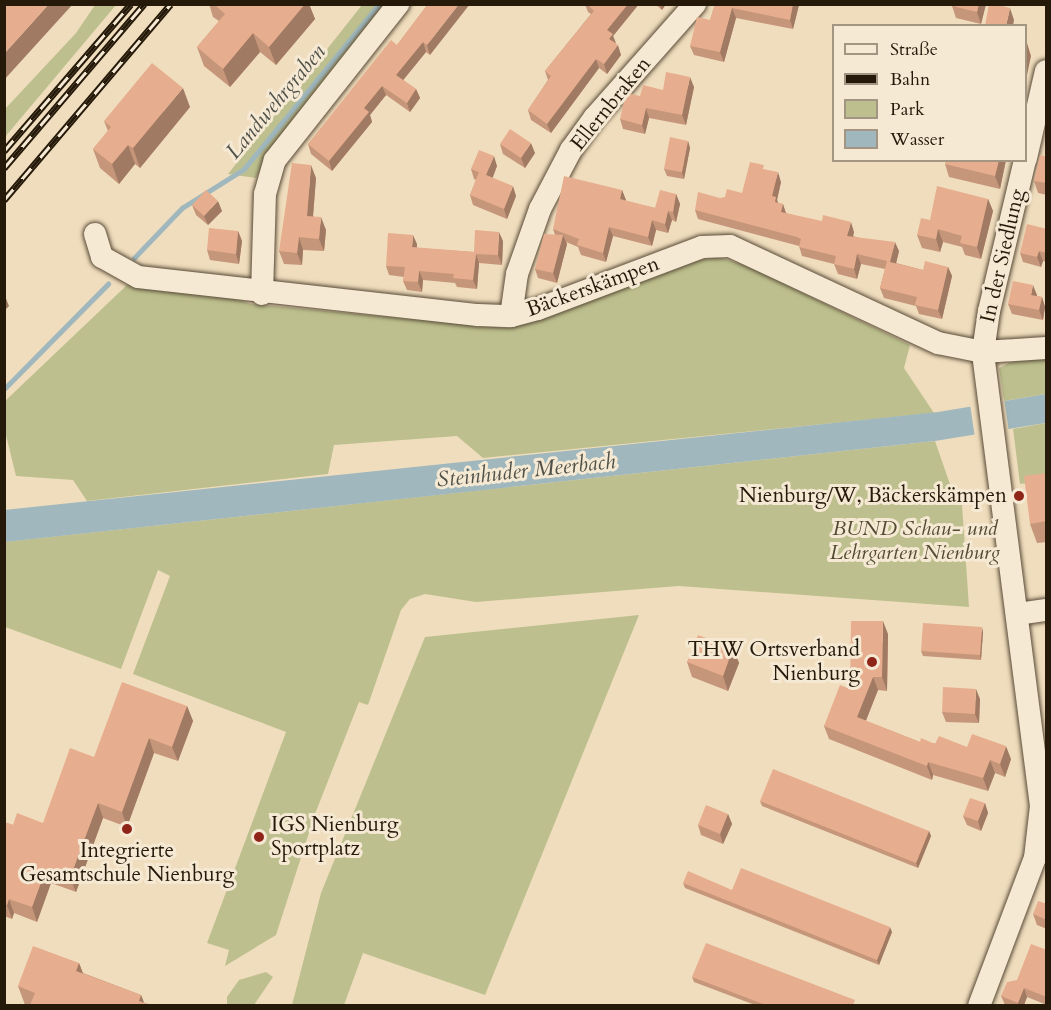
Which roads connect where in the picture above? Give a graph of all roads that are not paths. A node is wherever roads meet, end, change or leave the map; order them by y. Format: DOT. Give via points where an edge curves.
graph roads {
  1 [pos="398,4"];
  2 [pos="695,4"];
  3 [pos="1047,71"];
  4 [pos="1027,151"];
  5 [pos="1024,162"];
  6 [pos="95,234"];
  7 [pos="262,294"];
  8 [pos="511,316"];
  9 [pos="1047,348"];
  10 [pos="983,352"];
  11 [pos="1047,610"];
  12 [pos="1017,614"];
  13 [pos="982,1005"];
  1 -- 7 [label="street" via="275,160 265,195"];
  2 -- 8 [label="street, Ellernbraken" via="595,117 571,150 540,209 518,274"];
  3 -- 4 [label="street, In der Siedlung"];
  5 -- 10 [label="street, In der Siedlung" via="988,311"];
  6 -- 7 [label="street, Bäckerskämpen" via="102,257 138,278 245,288"];
  7 -- 8 [label="street, Bäckerskämpen"];
  8 -- 10 [label="street, Bäckerskämpen" via="714,245 747,252 938,343"];
  9 -- 10 [label="street, Bäckerskämpen"];
  10 -- 12 [label="street, In der Siedlung"];
  11 -- 12 [label="street"];
  12 -- 13 [label="street, In der Siedlung" via="1041,806 1039,834 1028,881"];
}
